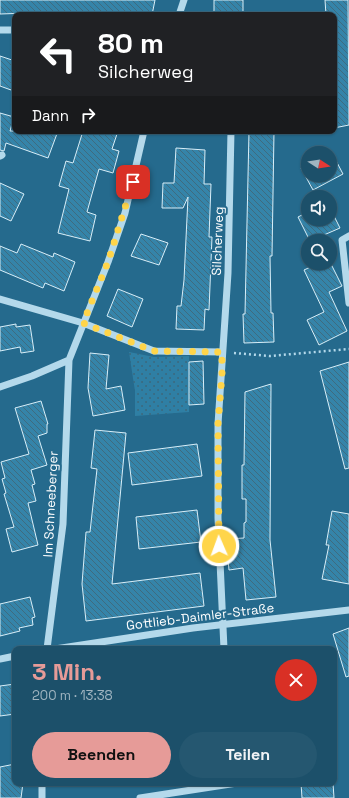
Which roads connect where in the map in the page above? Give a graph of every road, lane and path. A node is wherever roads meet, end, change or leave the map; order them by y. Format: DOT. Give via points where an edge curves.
graph roads {
  1 [pos="184,0"];
  2 [pos="180,12"];
  3 [pos="0,30"];
  4 [pos="12,30"];
  5 [pos="143,134"];
  6 [pos="231,134"];
  7 [pos="349,236"];
  8 [pos="0,299"];
  9 [pos="349,303"];
  10 [pos="83,323"];
  11 [pos="349,349"];
  12 [pos="222,352"];
  13 [pos="69,360"];
  14 [pos="0,387"];
  15 [pos="349,610"];
  16 [pos="223,625"];
  17 [pos="47,646"];
  18 [pos="75,646"];
  19 [pos="224,646"];
  20 [pos="12,657"];
  21 [pos="0,659"];
  22 [pos="42,786"];
  23 [pos="218,786"];
  24 [pos="42,798"];
  25 [pos="140,798"];
  1 -- 2 [label="street"];
  3 -- 4 [label="street"];
  5 -- 10 [label="street, Im Schneeberger" via="125,213"];
  6 -- 12 [label="street, Silcherweg" via="227,280"];
  7 -- 9 [label="street" via="342,240"];
  8 -- 10 [label="street"];
  10 -- 12 [label="street" via="154,351"];
  10 -- 13 [label="street, Im Schneeberger"];
  11 -- 12 [label="path" via="270,356"];
  12 -- 16 [label="street, Silcherweg" via="218,424 218,518"];
  13 -- 14 [label="street"];
  13 -- 17 [label="street, Im Schneeberger" via="63,524"];
  15 -- 16 [label="street, Gottlieb-Daimler-Straße"];
  16 -- 18 [label="street, Gottlieb-Daimler-Straße"];
  16 -- 19 [label="street, Silcherweg"];
  20 -- 21 [label="street"];
  22 -- 24 [label="street"];
  23 -- 25 [label="street"];
}
